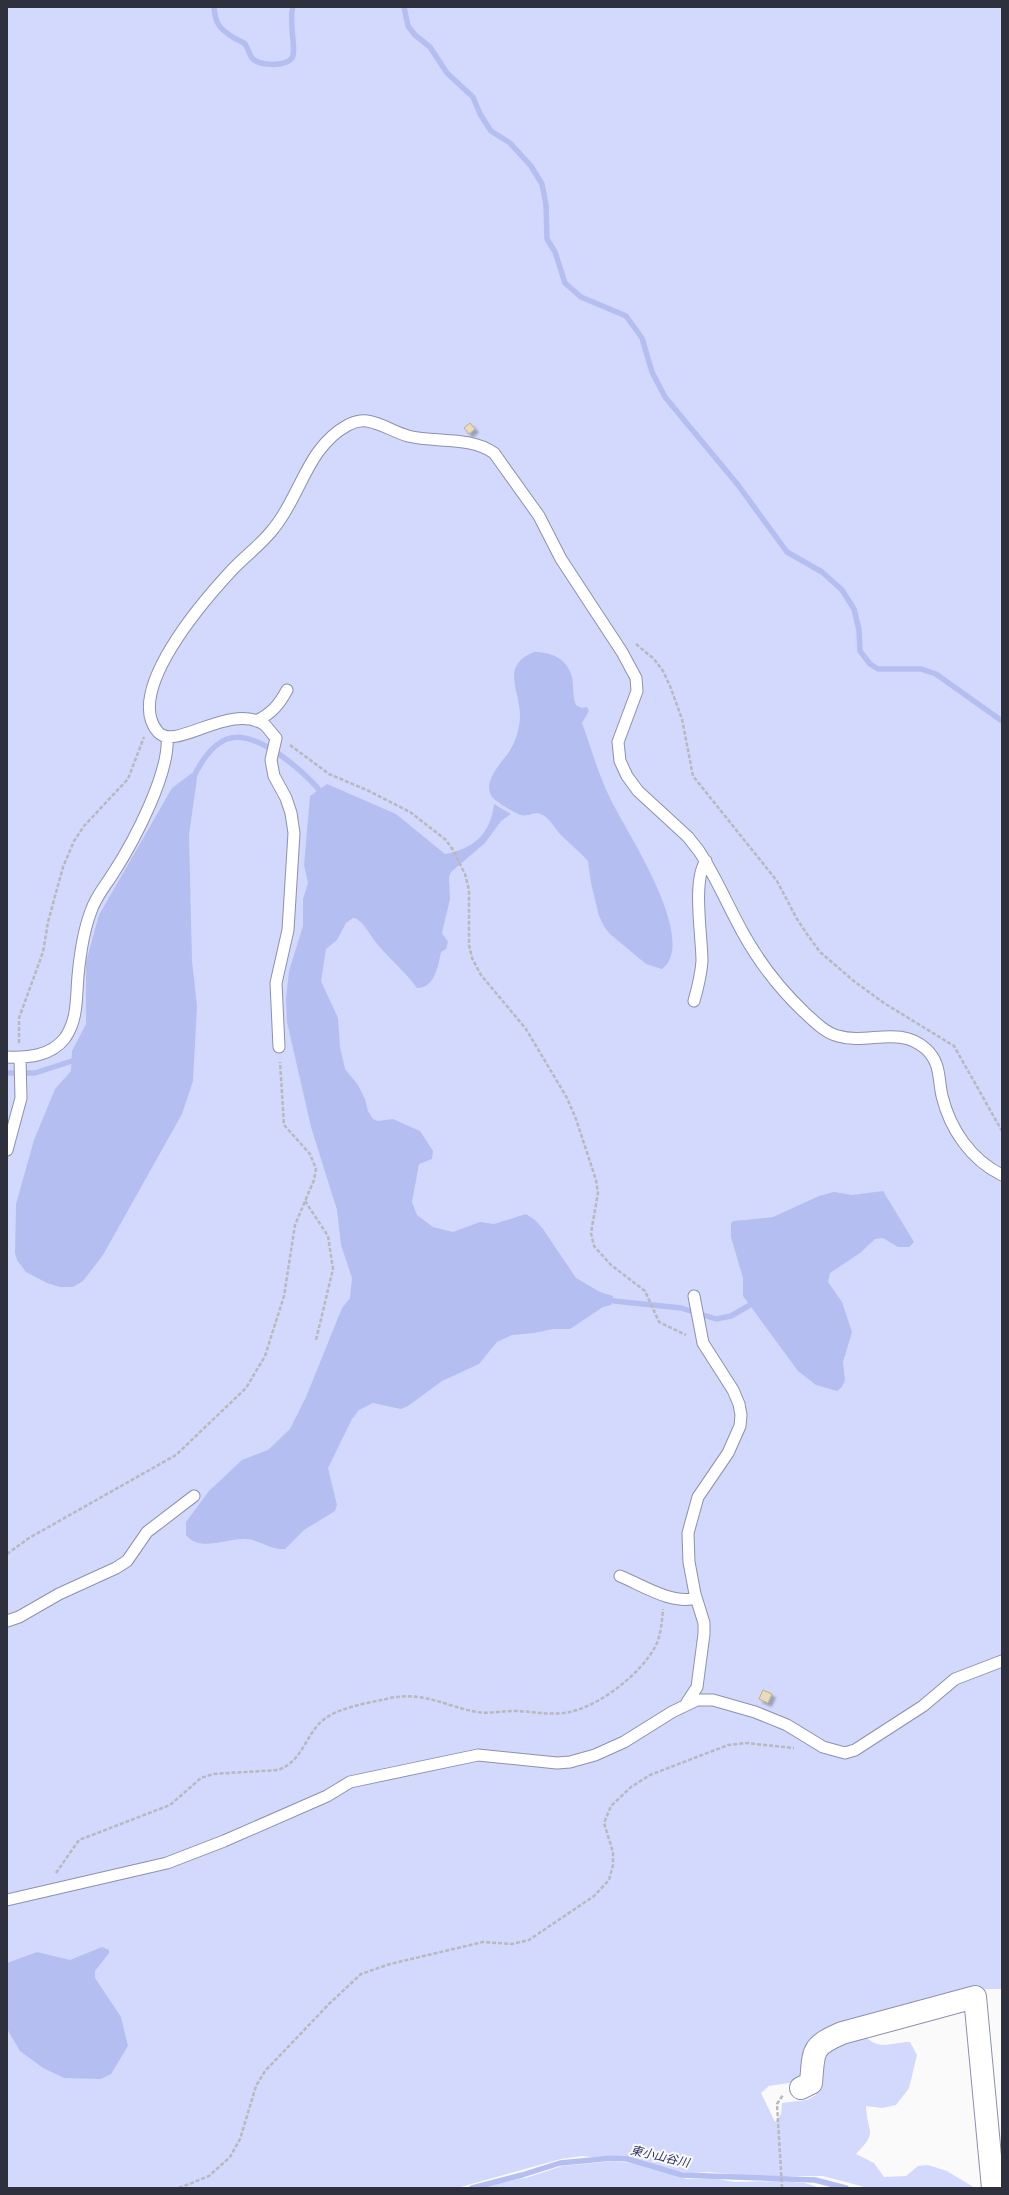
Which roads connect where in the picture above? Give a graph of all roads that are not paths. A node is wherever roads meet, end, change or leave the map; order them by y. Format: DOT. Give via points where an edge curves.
graph roads {
  1 [pos="287,690"];
  2 [pos="256,721"];
  3 [pos="162,735"];
  4 [pos="706,861"];
  5 [pos="694,1000"];
  6 [pos="279,1047"];
  7 [pos="7,1057"];
  8 [pos="20,1061"];
  9 [pos="7,1150"];
  10 [pos="1002,1175"];
  11 [pos="694,1296"];
  12 [pos="194,1496"];
  13 [pos="620,1576"];
  14 [pos="696,1598"];
  15 [pos="7,1622"];
  16 [pos="1002,1661"];
  17 [pos="686,1704"];
  18 [pos="7,1900"];
  19 [pos="801,2088"];
  20 [pos="993,2188"];
  1 -- 2 [label="lane" via="281,702 269,715"];
  2 -- 3 [label="lane" via="231,719 179,736"];
  2 -- 6 [label="lane" via="264,725 276,740 271,760 274,776 291,813 294,833 288,930 276,983"];
  3 -- 4 [label="lane" via="149,710 151,694 158,670 176,638 232,570 274,529 314,456 336,433 356,422 368,421 408,436 473,443 494,453 539,516 561,559 610,632 636,678 637,691 618,742 620,761 638,791 688,837"];
  3 -- 8 [label="lane" via="168,748 148,808 115,871 96,897 84,932 76,1014 72,1027 55,1048"];
  4 -- 5 [label="lane" via="699,881 702,961 700,981"];
  4 -- 10 [label="lane" via="744,935 760,961 790,999 812,1019 838,1036 896,1036 915,1042 926,1049 940,1072 942,1094 955,1131 967,1148"];
  7 -- 8 [label="lane"];
  8 -- 9 [label="lane" via="18,1114"];
  11 -- 14 [label="lane" via="703,1339 733,1390 741,1415 740,1426 733,1443 698,1497 688,1533 689,1562"];
  12 -- 15 [label="lane" via="147,1532 127,1561"];
  13 -- 14 [label="lane" via="682,1600"];
  14 -- 17 [label="lane" via="704,1623 704,1634 697,1687"];
  16 -- 17 [label="lane" via="955,1679 923,1706 855,1750 845,1753 823,1747 787,1725 755,1712 713,1700 697,1700"];
  17 -- 18 [label="lane" via="624,1742 595,1755 557,1763 478,1755 350,1782 327,1796 166,1863"];
  19 -- 20 [label="street" via="811,2083 812,2060 817,2048 828,2039 975,1996"];
}
